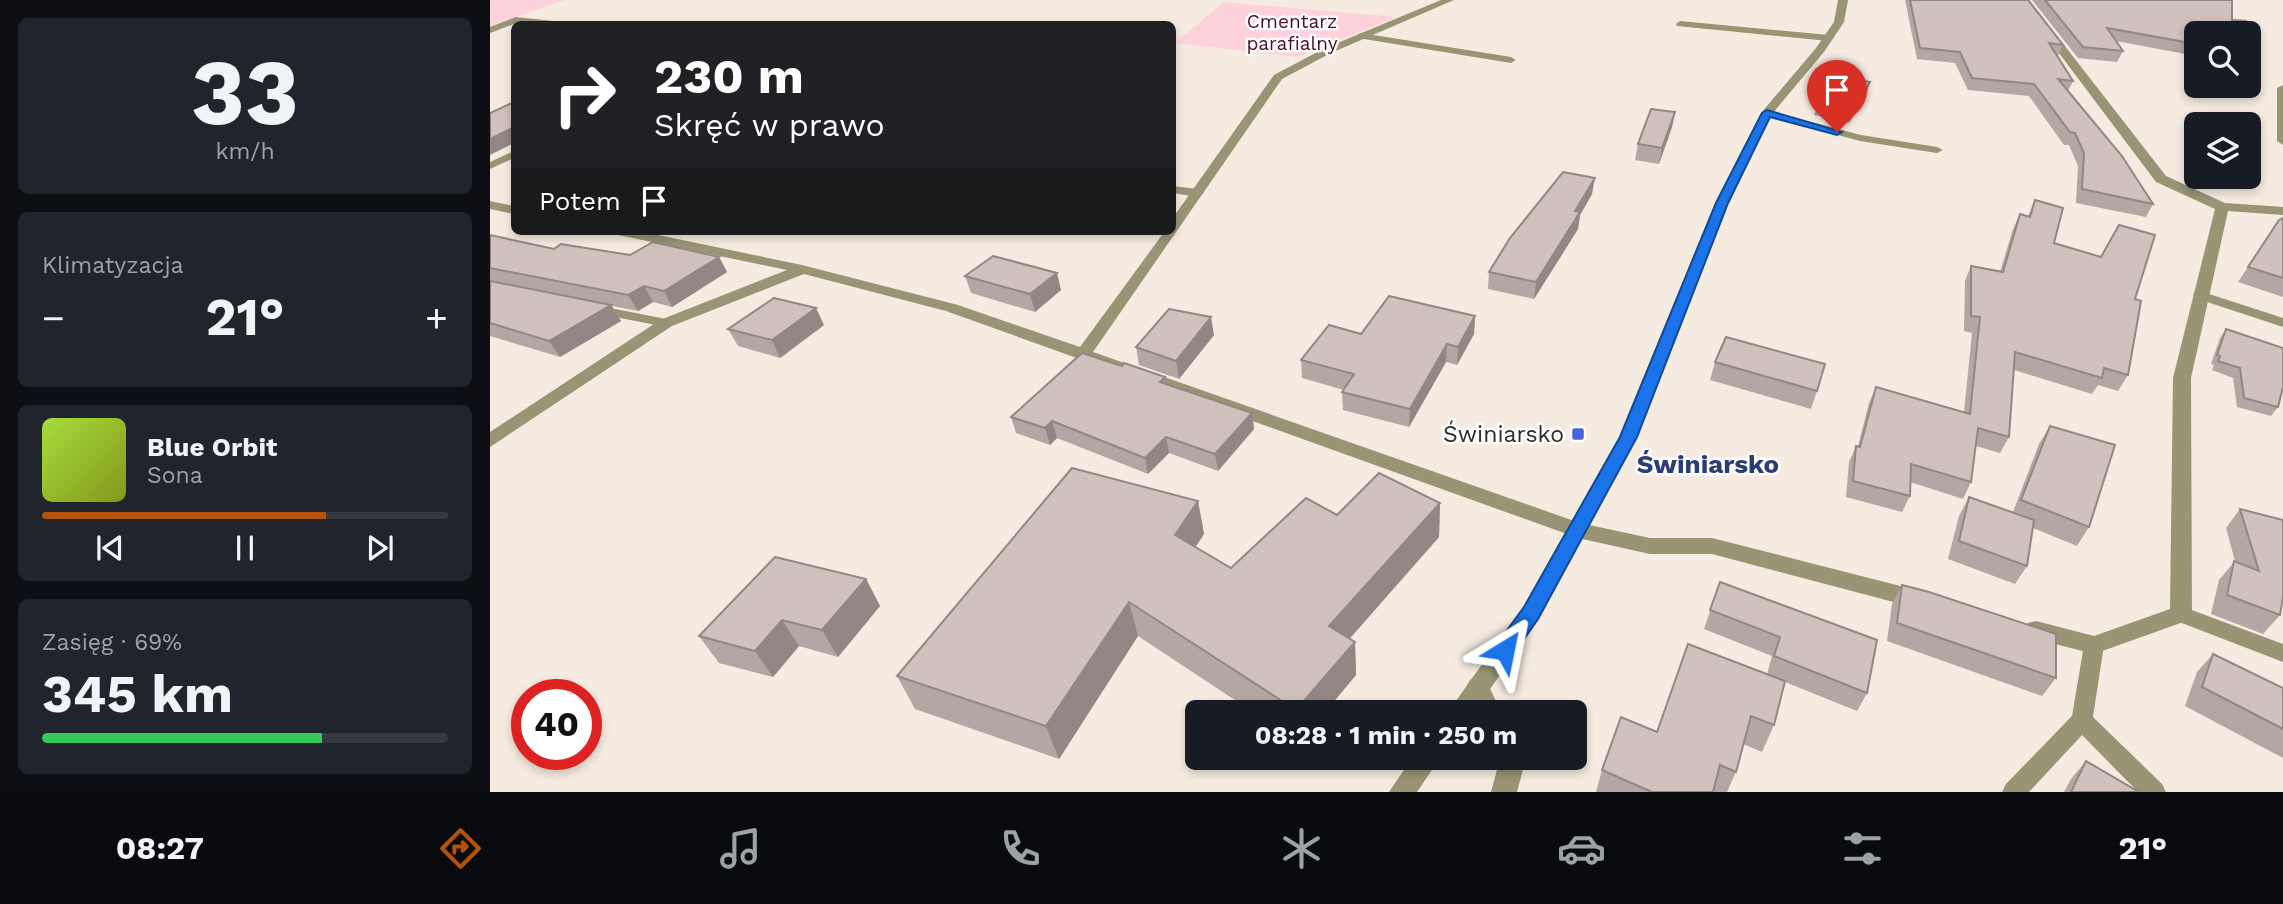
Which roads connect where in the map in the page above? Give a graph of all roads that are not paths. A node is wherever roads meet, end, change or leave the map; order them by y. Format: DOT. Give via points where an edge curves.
graph roads {
  1 [pos="1449,0"];
  2 [pos="1843,0"];
  3 [pos="2020,2"];
  4 [pos="511,22"];
  5 [pos="1680,24"];
  6 [pos="490,30"];
  7 [pos="1361,36"];
  8 [pos="1829,38"];
  9 [pos="1511,60"];
  10 [pos="2283,88"];
  11 [pos="1767,113"];
  12 [pos="2283,141"];
  13 [pos="1937,150"];
  14 [pos="511,156"];
  15 [pos="490,166"];
  16 [pos="1176,189"];
  17 [pos="1198,192"];
  18 [pos="490,205"];
  19 [pos="2222,206"];
  20 [pos="511,209"];
  21 [pos="2283,211"];
  22 [pos="1176,224"];
  23 [pos="637,235"];
  24 [pos="1168,235"];
  25 [pos="802,269"];
  26 [pos="2200,295"];
  27 [pos="585,307"];
  28 [pos="666,323"];
  29 [pos="2283,323"];
  30 [pos="1084,353"];
  31 [pos="490,441"];
  32 [pos="1578,530"];
  33 [pos="1936,604"];
  34 [pos="2181,614"];
  35 [pos="2015,624"];
  36 [pos="2094,645"];
  37 [pos="2283,653"];
  38 [pos="1478,687"];
  39 [pos="1469,700"];
  40 [pos="1484,700"];
  41 [pos="2081,720"];
  42 [pos="1418,770"];
  43 [pos="1510,770"];
  44 [pos="1402,792"];
  45 [pos="1504,792"];
  46 [pos="2014,792"];
  47 [pos="2154,792"];
  1 -- 7 [label="street"];
  2 -- 8 [label="street" via="1839,22"];
  3 -- 19 [label="street" via="2161,179"];
  4 -- 6 [label="lane"];
  5 -- 8 [label="lane"];
  7 -- 9 [label="lane"];
  7 -- 17 [label="street" via="1278,77"];
  8 -- 11 [label="street"];
  10 -- 12 [label="street"];
  11 -- 13 [label="lane" via="1860,138"];
  11 -- 32 [label="street" via="1722,203 1628,437"];
  14 -- 15 [label="lane"];
  16 -- 17 [label="lane"];
  17 -- 22 [label="street"];
  18 -- 20 [label="street"];
  19 -- 21 [label="street"];
  19 -- 26 [label="street"];
  23 -- 25 [label="street"];
  24 -- 30 [label="street"];
  25 -- 28 [label="street"];
  25 -- 30 [label="street" via="952,308"];
  26 -- 29 [label="lane"];
  26 -- 34 [label="street" via="2182,377"];
  27 -- 28 [label="lane"];
  28 -- 31 [label="street"];
  30 -- 32 [label="street"];
  32 -- 33 [label="street" via="1650,546 1712,547"];
  32 -- 38 [label="street" via="1531,613"];
  34 -- 36 [label="street"];
  34 -- 37 [label="lane"];
  35 -- 36 [label="street"];
  36 -- 41 [label="lane"];
  38 -- 39 [label="street"];
  38 -- 40 [label="street"];
  41 -- 46 [label="lane"];
  41 -- 47 [label="lane"];
  42 -- 44 [label="street"];
  43 -- 45 [label="street"];
}
